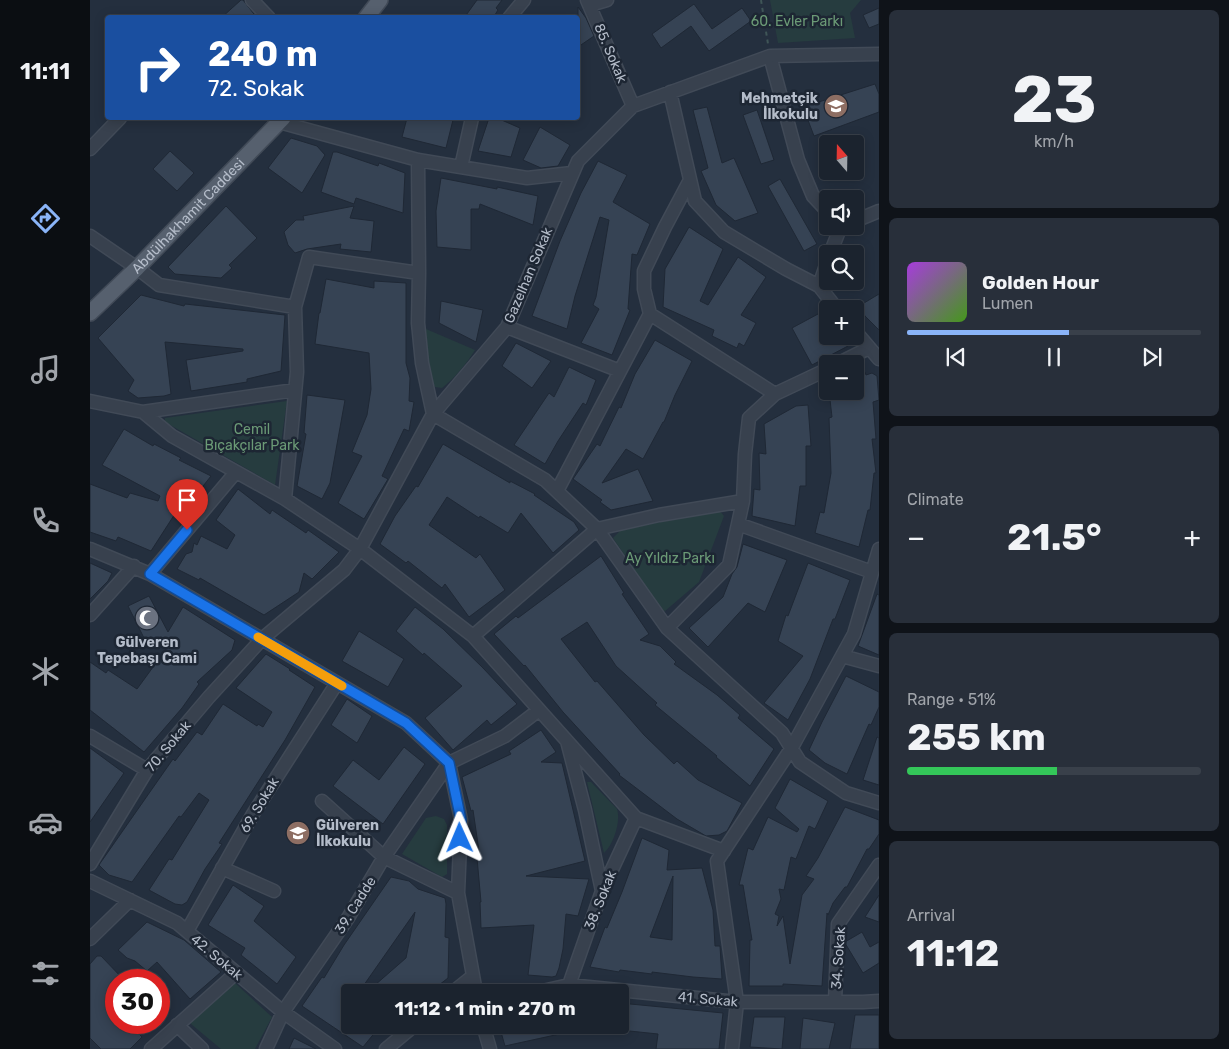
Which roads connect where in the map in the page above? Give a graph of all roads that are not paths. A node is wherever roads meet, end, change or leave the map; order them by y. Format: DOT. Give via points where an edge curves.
graph roads {
  1 [pos="252,0"];
  2 [pos="380,0"];
  3 [pos="524,0"];
  4 [pos="607,0"];
  5 [pos="588,2"];
  6 [pos="266,15"];
  7 [pos="368,15"];
  8 [pos="512,15"];
  9 [pos="879,54"];
  10 [pos="770,56"];
  11 [pos="670,92"];
  12 [pos="633,106"];
  13 [pos="118,120"];
  14 [pos="281,120"];
  15 [pos="472,120"];
  16 [pos="90,149"];
  17 [pos="418,160"];
  18 [pos="461,167"];
  19 [pos="572,173"];
  20 [pos="690,180"];
  21 [pos="819,202"];
  22 [pos="879,211"];
  23 [pos="864,217"];
  24 [pos="90,236"];
  25 [pos="137,268"];
  26 [pos="419,273"];
  27 [pos="819,286"];
  28 [pos="822,290"];
  29 [pos="830,300"];
  30 [pos="294,307"];
  31 [pos="90,313"];
  32 [pos="650,314"];
  33 [pos="507,327"];
  34 [pos="864,342"];
  35 [pos="869,348"];
  36 [pos="855,355"];
  37 [pos="879,359"];
  38 [pos="620,371"];
  39 [pos="819,373"];
  40 [pos="295,390"];
  41 [pos="775,394"];
  42 [pos="90,401"];
  43 [pos="143,412"];
  44 [pos="433,414"];
  45 [pos="236,472"];
  46 [pos="557,491"];
  47 [pos="285,499"];
  48 [pos="743,501"];
  49 [pos="738,524"];
  50 [pos="597,529"];
  51 [pos="90,549"];
  52 [pos="360,549"];
  53 [pos="879,549"];
  54 [pos="134,566"];
  55 [pos="872,572"];
  56 [pos="150,574"];
  57 [pos="90,615"];
  58 [pos="667,628"];
  59 [pos="473,636"];
  60 [pos="262,639"];
  61 [pos="842,656"];
  62 [pos="879,666"];
  63 [pos="337,683"];
  64 [pos="539,710"];
  65 [pos="90,736"];
  66 [pos="567,739"];
  67 [pos="791,748"];
  68 [pos="449,763"];
  69 [pos="147,770"];
  70 [pos="322,801"];
  71 [pos="879,803"];
  72 [pos="636,818"];
  73 [pos="724,851"];
  74 [pos="384,857"];
  75 [pos="90,864"];
  76 [pos="879,865"];
  77 [pos="222,868"];
  78 [pos="90,881"];
  79 [pos="274,891"];
  80 [pos="602,891"];
  81 [pos="458,893"];
  82 [pos="130,900"];
  83 [pos="187,931"];
  84 [pos="90,939"];
  85 [pos="236,972"];
  86 [pos="473,976"];
  87 [pos="463,984"];
  88 [pos="474,984"];
  89 [pos="569,984"];
  90 [pos="629,991"];
  91 [pos="879,1001"];
  92 [pos="737,1002"];
  93 [pos="835,1002"];
  94 [pos="283,1012"];
  95 [pos="177,1025"];
  96 [pos="404,1034"];
  97 [pos="486,1034"];
  98 [pos="151,1049"];
  99 [pos="202,1049"];
  100 [pos="266,1049"];
  101 [pos="335,1049"];
  102 [pos="386,1049"];
  103 [pos="490,1049"];
  104 [pos="732,1049"];
  1 -- 6 [label="street"];
  2 -- 7 [label="main road"];
  3 -- 8 [label="street"];
  4 -- 5 [label="street"];
  5 -- 12 [label="street, 85. Sokak"];
  9 -- 10 [label="street, Gazelhan Sokak"];
  10 -- 11 [label="street, Gazelhan Sokak"];
  10 -- 21 [label="street" via="798,160 813,196"];
  11 -- 12 [label="street, Gazelhan Sokak"];
  11 -- 20 [label="street"];
  12 -- 19 [label="street, Gazelhan Sokak" via="578,160"];
  13 -- 16 [label="street"];
  14 -- 17 [label="street"];
  14 -- 25 [label="main road, Abdülhakhamit Caddesi"];
  15 -- 18 [label="street"];
  17 -- 18 [label="street"];
  17 -- 26 [label="street"];
  18 -- 19 [label="street" via="527,178"];
  19 -- 33 [label="street, Gazelhan Sokak"];
  20 -- 27 [label="street" via="695,201 724,232"];
  20 -- 32 [label="street" via="644,271"];
  22 -- 23 [label="street"];
  24 -- 25 [label="street"];
  25 -- 30 [label="street" via="159,285"];
  25 -- 31 [label="main road, Abdülhakhamit Caddesi"];
  26 -- 30 [label="street" via="308,257"];
  26 -- 44 [label="street" via="418,323 422,363"];
  28 -- 29 [label="street"];
  30 -- 40 [label="street"];
  32 -- 38 [label="street"];
  32 -- 41 [label="street"];
  33 -- 38 [label="street"];
  33 -- 44 [label="street, Gazelhan Sokak"];
  34 -- 35 [label="street"];
  35 -- 36 [label="street"];
  35 -- 37 [label="street"];
  38 -- 46 [label="street"];
  39 -- 41 [label="street"];
  40 -- 43 [label="street"];
  40 -- 47 [label="street"];
  41 -- 48 [label="street" via="750,418"];
  42 -- 43 [label="street"];
  43 -- 45 [label="street" via="172,436"];
  44 -- 46 [label="street" via="545,480"];
  44 -- 52 [label="street, Gazelhan Sokak"];
  45 -- 47 [label="street"];
  45 -- 56 [label="street"];
  46 -- 50 [label="street"];
  47 -- 52 [label="street"];
  48 -- 49 [label="street"];
  48 -- 50 [label="street"];
  49 -- 55 [label="street"];
  49 -- 58 [label="street" via="729,565"];
  50 -- 58 [label="street"];
  50 -- 59 [label="street"];
  51 -- 54 [label="street"];
  52 -- 59 [label="street"];
  52 -- 60 [label="street, Gazelhan Sokak" via="344,570"];
  53 -- 55 [label="street"];
  54 -- 56 [label="street"];
  54 -- 57 [label="street"];
  55 -- 61 [label="street" via="854,634"];
  56 -- 60 [label="street"];
  58 -- 67 [label="street" via="782,733"];
  59 -- 64 [label="street"];
  60 -- 63 [label="street"];
  60 -- 69 [label="street, 70. Sokak"];
  61 -- 62 [label="street"];
  61 -- 67 [label="street"];
  63 -- 68 [label="street" via="406,723"];
  63 -- 77 [label="street, 69. Sokak"];
  64 -- 66 [label="street"];
  64 -- 68 [label="street" via="505,736"];
  65 -- 69 [label="street"];
  66 -- 72 [label="street"];
  66 -- 80 [label="street"];
  67 -- 71 [label="street" via="800,762 846,793"];
  67 -- 73 [label="street"];
  68 -- 74 [label="street, 39. Cadde"];
  68 -- 81 [label="street" via="461,820"];
  69 -- 75 [label="street, 70. Sokak"];
  70 -- 74 [label="street"];
  72 -- 73 [label="street"];
  72 -- 80 [label="street, 38. Sokak"];
  73 -- 92 [label="street" via="717,861"];
  74 -- 81 [label="street"];
  74 -- 94 [label="street, 39. Cadde" via="348,918"];
  76 -- 93 [label="street, 34. Sokak" via="838,924"];
  77 -- 79 [label="street"];
  77 -- 83 [label="street, 69. Sokak"];
  78 -- 82 [label="street, 42. Sokak"];
  80 -- 89 [label="street, 38. Sokak"];
  81 -- 86 [label="street"];
  82 -- 83 [label="street, 42. Sokak" via="178,923"];
  82 -- 84 [label="street"];
  83 -- 85 [label="street, 42. Sokak"];
  85 -- 94 [label="street, 42. Sokak"];
  85 -- 95 [label="street"];
  86 -- 87 [label="street"];
  86 -- 88 [label="street"];
  90 -- 92 [label="street, 41. Sokak"];
  91 -- 93 [label="street, 41. Sokak"];
  92 -- 93 [label="street, 41. Sokak"];
  92 -- 104 [label="street"];
  94 -- 100 [label="street, 39. Cadde"];
  94 -- 101 [label="street, 42. Sokak"];
  95 -- 98 [label="street"];
  95 -- 99 [label="street"];
  96 -- 102 [label="street"];
  97 -- 103 [label="street"];
}
